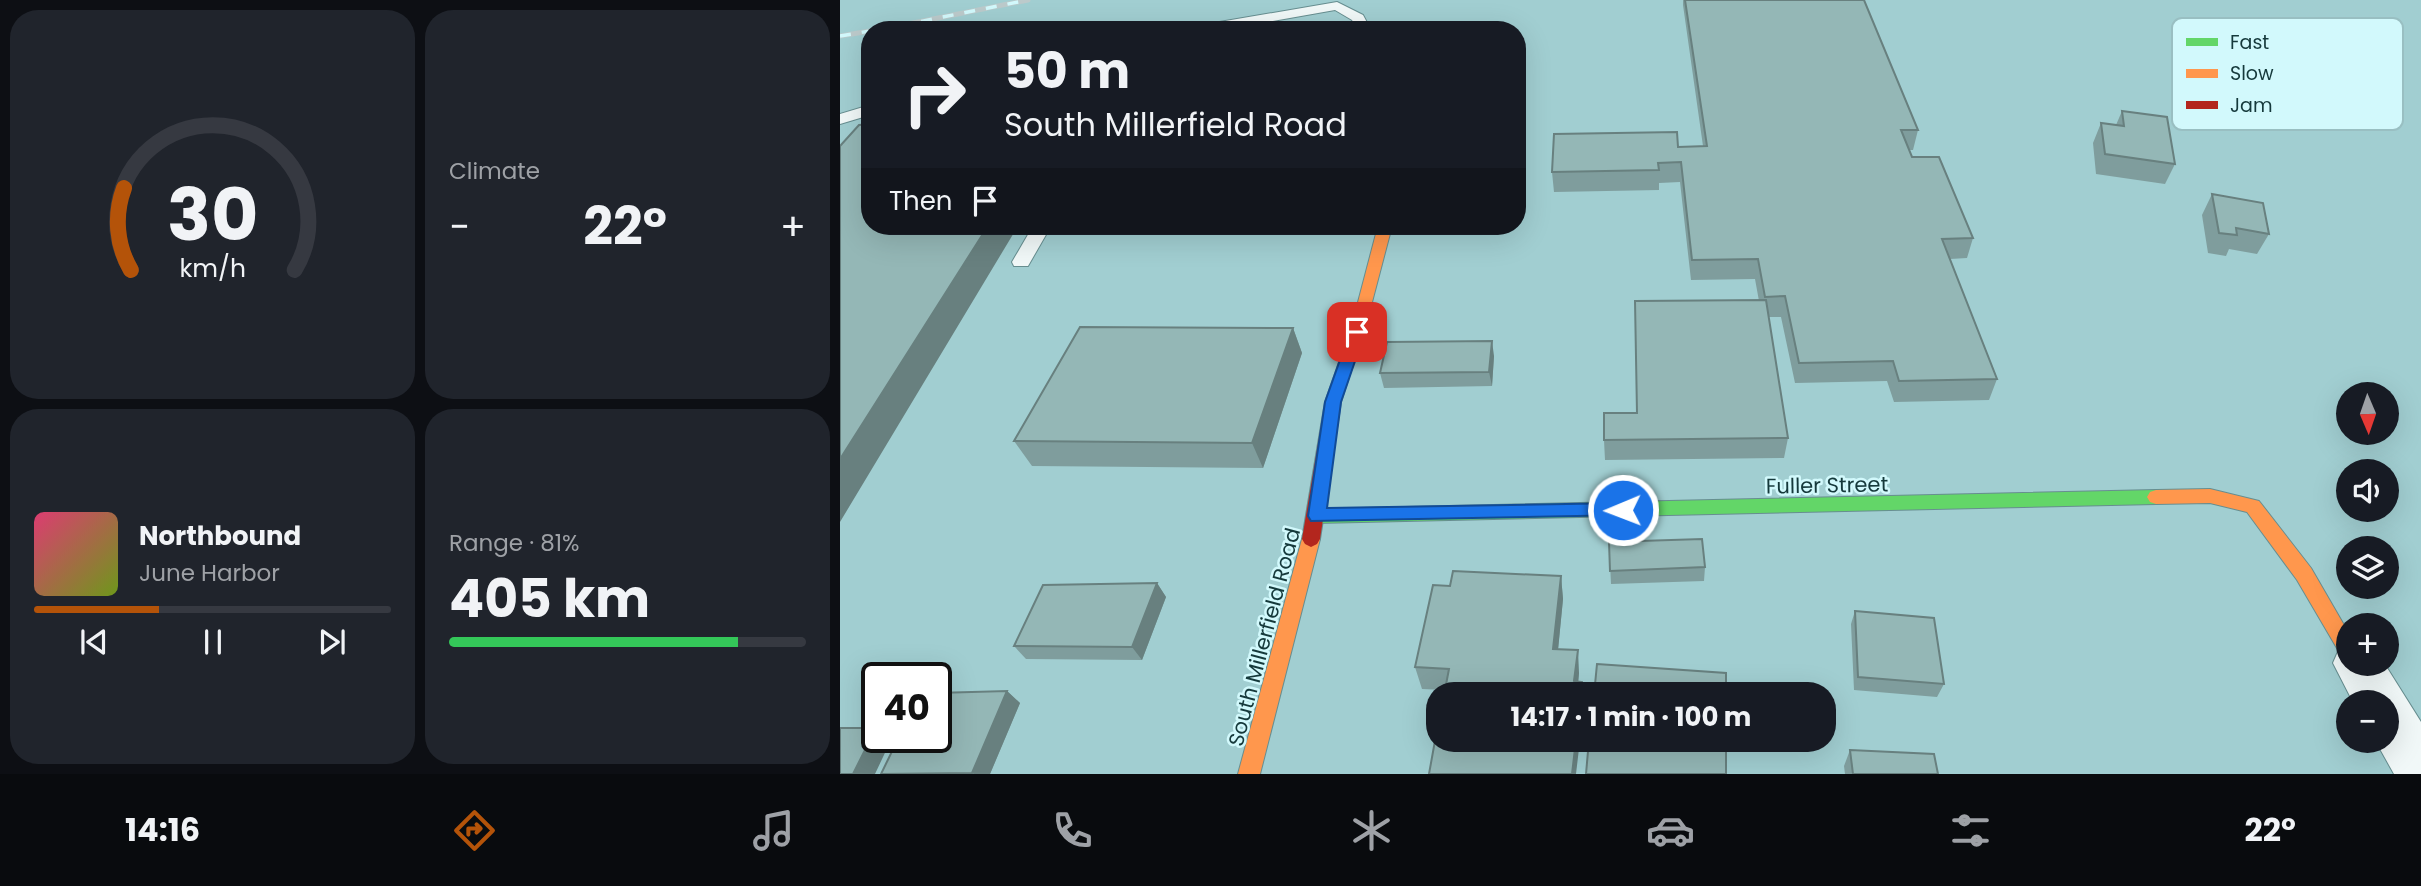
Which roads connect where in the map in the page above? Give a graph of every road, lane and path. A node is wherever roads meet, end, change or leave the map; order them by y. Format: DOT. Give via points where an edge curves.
graph roads {
  1 [pos="1248,21"];
  2 [pos="1360,21"];
  3 [pos="861,113"];
  4 [pos="840,119"];
  5 [pos="1037,235"];
  6 [pos="1383,235"];
  7 [pos="1021,262"];
  8 [pos="1317,516"];
  9 [pos="2336,629"];
  10 [pos="2399,733"];
  11 [pos="2421,770"];
  12 [pos="1249,774"];
  1 -- 2 [label="lane" via="1336,6"];
  3 -- 4 [label="lane"];
  5 -- 7 [label="lane"];
  6 -- 8 [label="street, South Millerfield Road" via="1365,309 1333,402"];
  8 -- 9 [label="street, Fuller Street" via="2210,496 2253,506 2304,574"];
  8 -- 12 [label="street, South Millerfield Road"];
  10 -- 11 [label="street"];
}
